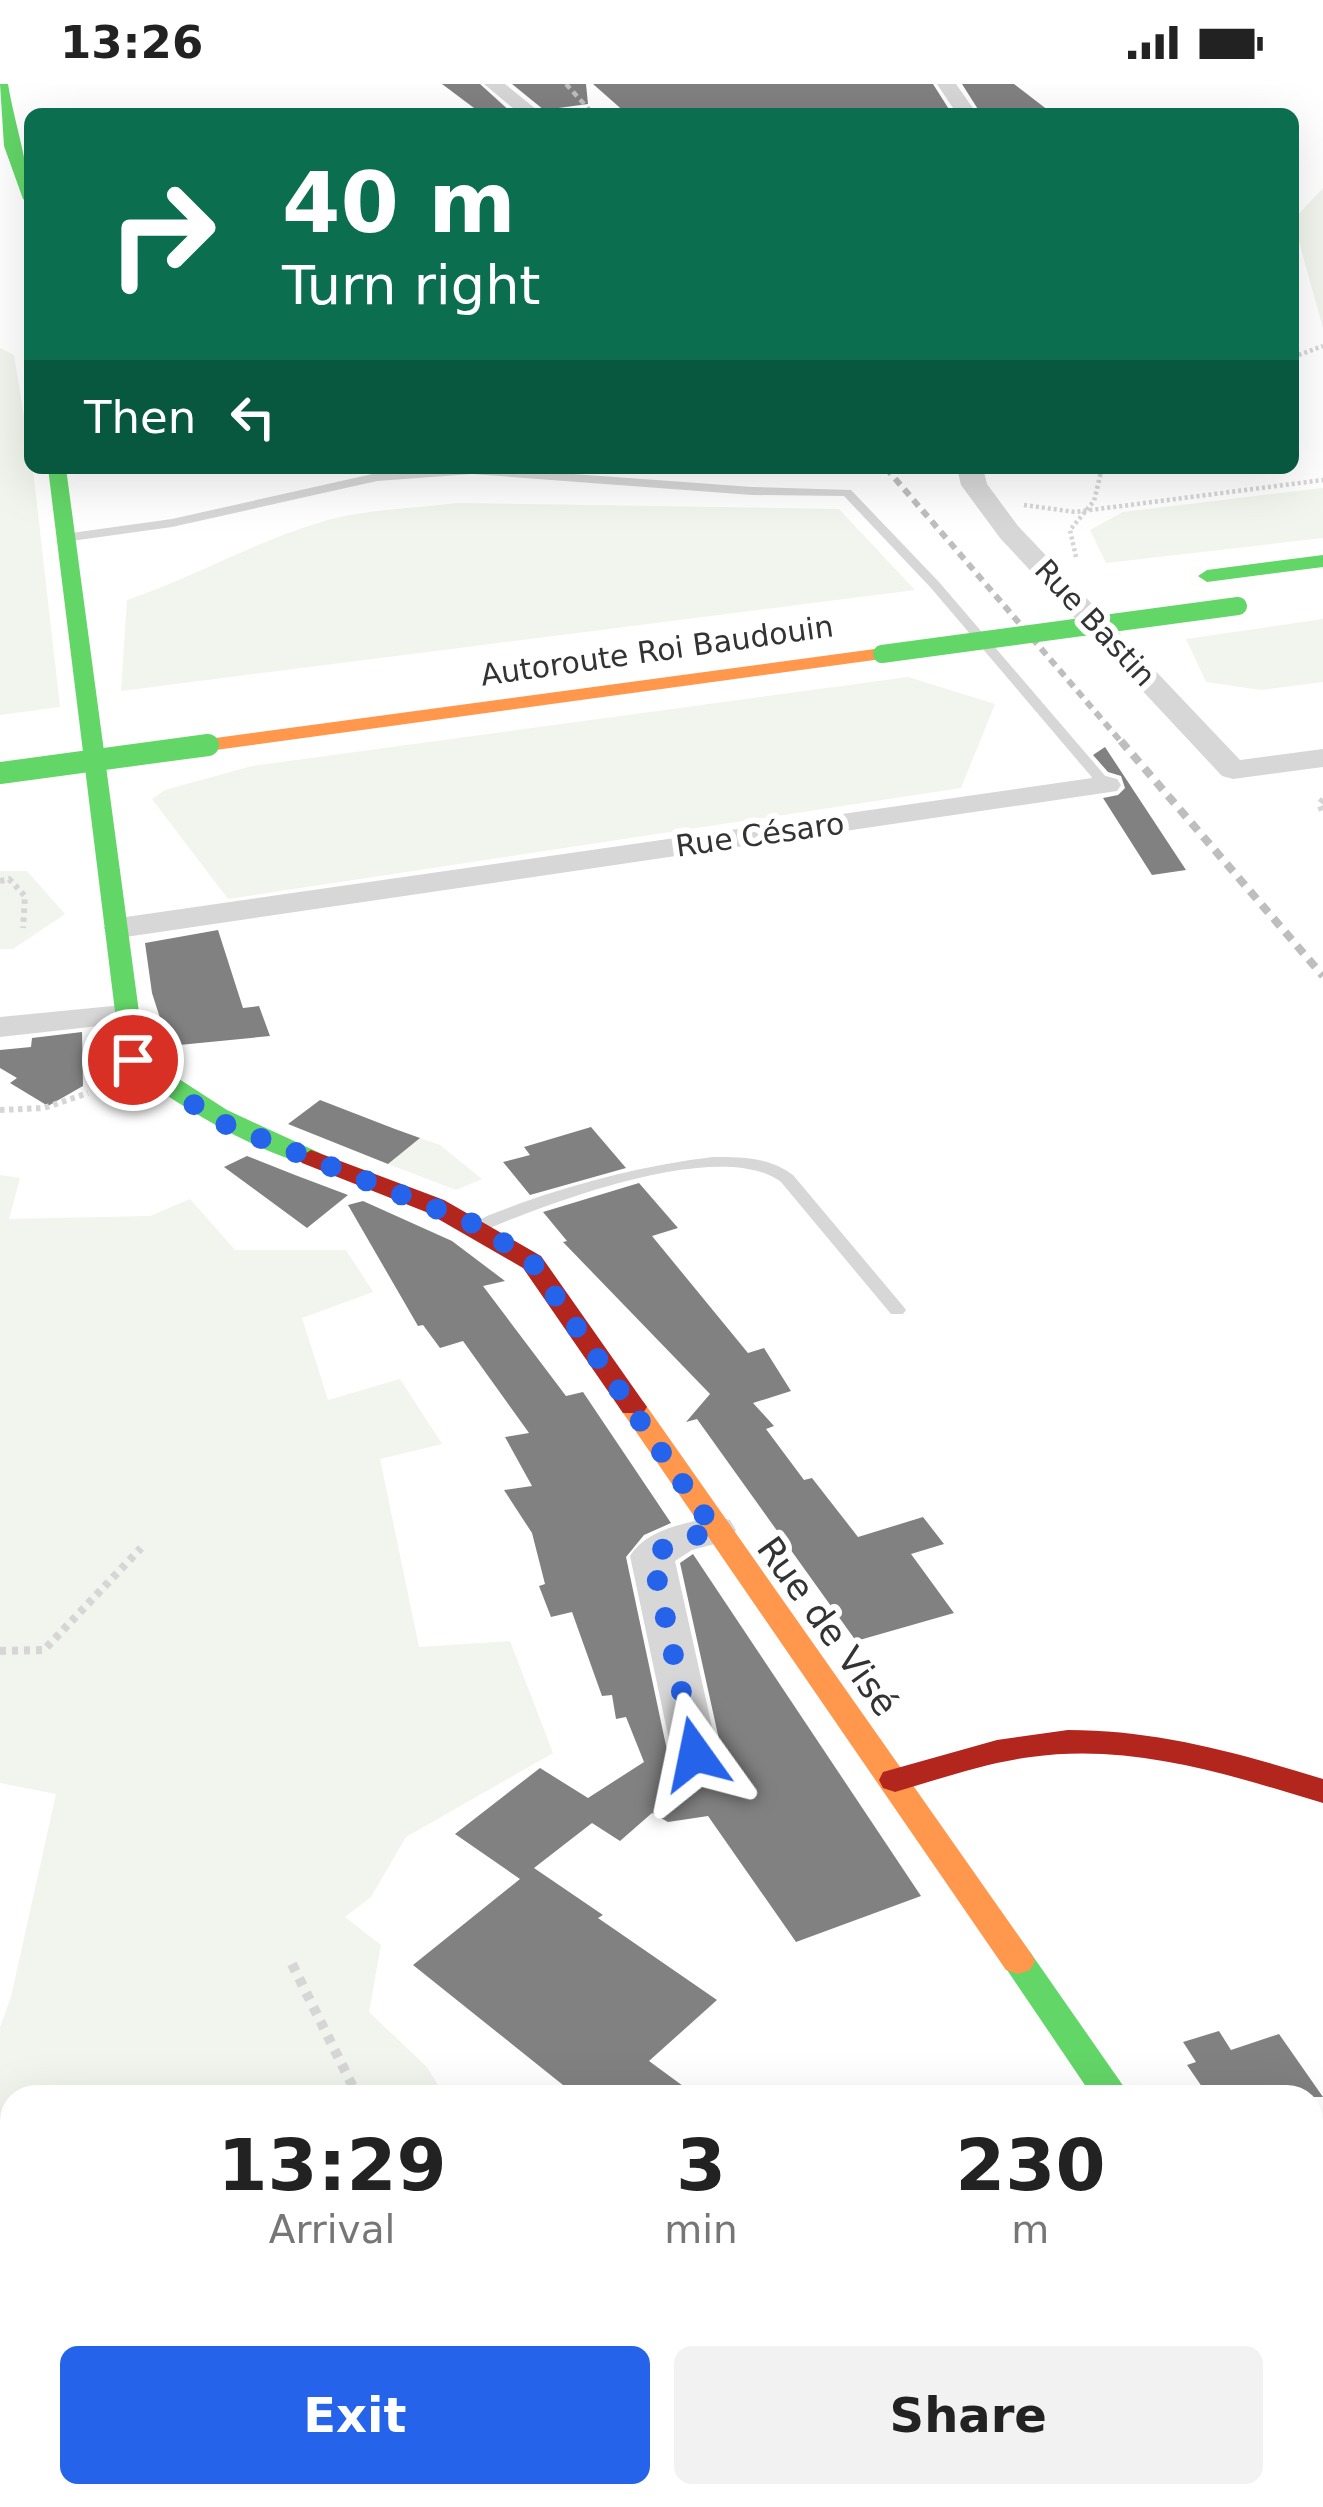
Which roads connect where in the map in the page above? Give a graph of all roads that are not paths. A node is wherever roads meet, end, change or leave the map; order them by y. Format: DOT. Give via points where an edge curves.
graph roads {
  1 [pos="1,84"];
  2 [pos="493,84"];
  3 [pos="524,108"];
  4 [pos="5,144"];
  5 [pos="24,186"];
  6 [pos="58,474"];
  7 [pos="418,474"];
  8 [pos="525,474"];
  9 [pos="972,474"];
  10 [pos="64,538"];
  11 [pos="1323,561"];
  12 [pos="1195,578"];
  13 [pos="1046,586"];
  14 [pos="1113,588"];
  15 [pos="994,603"];
  16 [pos="1248,604"];
  17 [pos="924,612"];
  18 [pos="107,718"];
  19 [pos="64,723"];
  20 [pos="1322,759"];
  21 [pos="0,773"];
  22 [pos="1106,785"];
  23 [pos="119,928"];
  24 [pos="118,1016"];
  25 [pos="0,1027"];
  26 [pos="104,1083"];
  27 [pos="479,1226"];
  28 [pos="897,1310"];
  29 [pos="715,1531"];
  30 [pos="695,1754"];
  31 [pos="895,1780"];
  32 [pos="1323,1791"];
  33 [pos="1105,2085"];
  1 -- 4 [label="main road"];
  2 -- 3 [label="street"];
  4 -- 5 [label="main road"];
  6 -- 10 [label="main road, Rue de Visé"];
  7 -- 10 [label="lane, Rue Césaro"];
  8 -- 22 [label="lane, Rue Césaro" via="847,493"];
  9 -- 13 [label="street, Rue Bastin"];
  10 -- 23 [label="main road, Rue de Visé"];
  11 -- 12 [label="main road"];
  13 -- 14 [label="main road"];
  13 -- 20 [label="street, Rue Bastin" via="1233,770"];
  15 -- 17 [label="main road"];
  16 -- 21 [label="main road, Autoroute Roi Baudouin, bridge"];
  18 -- 19 [label="main road"];
  22 -- 23 [label="street, Rue Césaro"];
  23 -- 24 [label="main road, Rue de Visé"];
  24 -- 25 [label="street"];
  24 -- 26 [label="lane" via="99,1053"];
  24 -- 27 [label="main road, Rue de Visé" via="133,1060 215,1120"];
  27 -- 28 [label="lane" via="625,1176 748,1159 779,1172"];
  27 -- 29 [label="main road, Rue de Visé" via="532,1262"];
  29 -- 30 [label="street" via="652,1556"];
  29 -- 31 [label="main road, Rue de Visé"];
  31 -- 32 [label="main road" via="1052,1742 1139,1743 1213,1756"];
  31 -- 33 [label="main road, Rue de Visé"];
}
